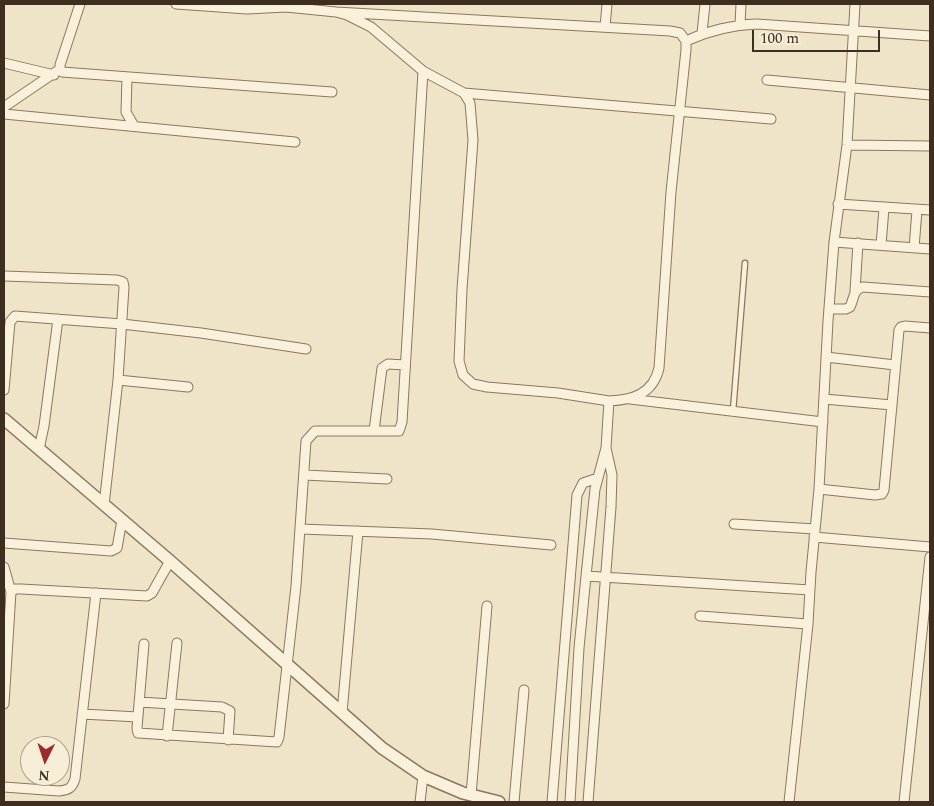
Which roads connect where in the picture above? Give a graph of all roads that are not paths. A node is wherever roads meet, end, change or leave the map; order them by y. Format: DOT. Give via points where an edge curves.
graph roads {
  1 [pos="80,4"];
  2 [pos="176,4"];
  3 [pos="273,4"];
  4 [pos="607,4"];
  5 [pos="705,4"];
  6 [pos="741,4"];
  7 [pos="855,4"];
  8 [pos="286,7"];
  9 [pos="358,8"];
  10 [pos="336,12"];
  11 [pos="740,25"];
  12 [pos="605,27"];
  13 [pos="852,30"];
  14 [pos="702,34"];
  15 [pos="930,36"];
  16 [pos="686,41"];
  17 [pos="4,63"];
  18 [pos="423,71"];
  19 [pos="57,72"];
  20 [pos="127,77"];
  21 [pos="767,80"];
  22 [pos="850,87"];
  23 [pos="332,92"];
  24 [pos="464,93"];
  25 [pos="930,94"];
  26 [pos="4,107"];
  27 [pos="679,112"];
  28 [pos="4,114"];
  29 [pos="771,119"];
  30 [pos="134,126"];
  31 [pos="295,142"];
  32 [pos="847,145"];
  33 [pos="930,146"];
  34 [pos="838,204"];
  35 [pos="884,208"];
  36 [pos="917,210"];
  37 [pos="930,210"];
  38 [pos="834,242"];
  39 [pos="858,243"];
  40 [pos="881,245"];
  41 [pos="914,248"];
  42 [pos="930,249"];
  43 [pos="745,263"];
  44 [pos="4,276"];
  45 [pos="855,292"];
  46 [pos="930,292"];
  47 [pos="830,309"];
  48 [pos="58,319"];
  49 [pos="122,324"];
  50 [pos="930,328"];
  51 [pos="6,330"];
  52 [pos="306,349"];
  53 [pos="826,357"];
  54 [pos="895,364"];
  55 [pos="405,365"];
  56 [pos="118,380"];
  57 [pos="188,387"];
  58 [pos="4,390"];
  59 [pos="629,398"];
  60 [pos="824,399"];
  61 [pos="609,401"];
  62 [pos="892,405"];
  63 [pos="733,412"];
  64 [pos="4,419"];
  65 [pos="823,422"];
  66 [pos="374,431"];
  67 [pos="606,448"];
  68 [pos="39,449"];
  69 [pos="304,475"];
  70 [pos="598,478"];
  71 [pos="387,480"];
  72 [pos="819,489"];
  73 [pos="104,505"];
  74 [pos="122,520"];
  75 [pos="734,524"];
  76 [pos="301,529"];
  77 [pos="358,531"];
  78 [pos="814,533"];
  79 [pos="4,543"];
  80 [pos="551,545"];
  81 [pos="930,547"];
  82 [pos="930,558"];
  83 [pos="170,561"];
  84 [pos="4,567"];
  85 [pos="586,576"];
  86 [pos="606,576"];
  87 [pos="810,590"];
  88 [pos="11,592"];
  89 [pos="96,593"];
  90 [pos="487,606"];
  91 [pos="700,616"];
  92 [pos="808,624"];
  93 [pos="177,642"];
  94 [pos="926,642"];
  95 [pos="144,644"];
  96 [pos="288,666"];
  97 [pos="524,690"];
  98 [pos="139,702"];
  99 [pos="4,704"];
  100 [pos="171,704"];
  101 [pos="342,713"];
  102 [pos="82,714"];
  103 [pos="138,717"];
  104 [pos="167,736"];
  105 [pos="228,740"];
  106 [pos="555,764"];
  107 [pos="572,764"];
  108 [pos="423,776"];
  109 [pos="4,787"];
  110 [pos="466,797"];
  111 [pos="420,802"];
  112 [pos="499,802"];
  113 [pos="514,802"];
  114 [pos="552,802"];
  115 [pos="570,802"];
  116 [pos="588,802"];
  117 [pos="789,802"];
  118 [pos="904,802"];
  1 -- 19 [label="street"];
  2 -- 8 [label="street" via="247,9"];
  3 -- 8 [label="street"];
  4 -- 12 [label="street"];
  5 -- 14 [label="street"];
  6 -- 11 [label="street"];
  7 -- 13 [label="street"];
  8 -- 10 [label="street"];
  9 -- 10 [label="street"];
  9 -- 12 [label="street"];
  10 -- 18 [label="street" via="363,22"];
  11 -- 13 [label="street"];
  11 -- 14 [label="street"];
  12 -- 16 [label="street" via="680,33"];
  13 -- 15 [label="street"];
  13 -- 22 [label="street"];
  14 -- 16 [label="street"];
  16 -- 27 [label="street"];
  17 -- 19 [label="street"];
  18 -- 24 [label="street"];
  18 -- 55 [label="street"];
  19 -- 20 [label="street"];
  19 -- 26 [label="street"];
  20 -- 23 [label="street"];
  20 -- 30 [label="street" via="126,108"];
  21 -- 22 [label="street"];
  22 -- 25 [label="street"];
  22 -- 32 [label="street"];
  24 -- 27 [label="street"];
  24 -- 61 [label="street" via="470,103 473,140 459,361 463,375 474,384 487,387"];
  27 -- 29 [label="street"];
  27 -- 59 [label="street" via="658,368 650,387"];
  28 -- 30 [label="street"];
  30 -- 31 [label="street"];
  32 -- 33 [label="street"];
  32 -- 34 [label="street"];
  34 -- 35 [label="street"];
  34 -- 38 [label="street"];
  35 -- 36 [label="street"];
  35 -- 40 [label="street"];
  36 -- 37 [label="street"];
  36 -- 41 [label="street"];
  38 -- 39 [label="street"];
  38 -- 47 [label="street"];
  39 -- 40 [label="street"];
  39 -- 45 [label="street"];
  40 -- 41 [label="street"];
  41 -- 42 [label="street"];
  43 -- 63 [label="lane"];
  44 -- 49 [label="street" via="123,282"];
  45 -- 46 [label="street" via="858,288 868,287"];
  45 -- 47 [label="street" via="850,307"];
  47 -- 53 [label="street"];
  48 -- 49 [label="street"];
  48 -- 51 [label="street" via="15,316"];
  48 -- 68 [label="street"];
  49 -- 52 [label="street"];
  49 -- 56 [label="street"];
  50 -- 54 [label="street" via="901,327"];
  51 -- 58 [label="street"];
  53 -- 54 [label="street"];
  53 -- 60 [label="street"];
  54 -- 62 [label="street"];
  55 -- 66 [label="street" via="388,364 382,368"];
  55 -- 66 [label="street" via="401,427 394,431"];
  56 -- 57 [label="street"];
  56 -- 73 [label="street"];
  59 -- 61 [label="street"];
  59 -- 63 [label="street"];
  60 -- 62 [label="street"];
  60 -- 65 [label="street"];
  61 -- 67 [label="street"];
  62 -- 72 [label="street" via="882,494"];
  63 -- 65 [label="street"];
  64 -- 68 [label="street"];
  65 -- 72 [label="street"];
  66 -- 69 [label="street" via="315,431 306,441"];
  67 -- 70 [label="street"];
  67 -- 86 [label="street" via="612,475"];
  68 -- 73 [label="street"];
  69 -- 71 [label="street"];
  69 -- 76 [label="street"];
  70 -- 85 [label="street"];
  70 -- 106 [label="street" via="584,484 577,495"];
  72 -- 78 [label="street"];
  73 -- 74 [label="street"];
  74 -- 79 [label="street" via="117,548 111,551"];
  74 -- 83 [label="street"];
  75 -- 78 [label="street"];
  76 -- 77 [label="street"];
  76 -- 96 [label="street"];
  77 -- 80 [label="street"];
  77 -- 101 [label="street"];
  78 -- 81 [label="street"];
  78 -- 87 [label="street"];
  82 -- 94 [label="street"];
  83 -- 89 [label="street" via="152,593 147,596"];
  83 -- 96 [label="street"];
  84 -- 88 [label="street"];
  85 -- 86 [label="street"];
  85 -- 107 [label="street"];
  86 -- 87 [label="street"];
  86 -- 116 [label="street"];
  87 -- 92 [label="street"];
  88 -- 89 [label="street" via="21,589"];
  88 -- 99 [label="street"];
  89 -- 102 [label="street"];
  90 -- 110 [label="street"];
  91 -- 92 [label="street"];
  92 -- 117 [label="street"];
  93 -- 100 [label="street"];
  94 -- 118 [label="street"];
  95 -- 98 [label="street"];
  96 -- 101 [label="street"];
  96 -- 105 [label="street" via="277,742"];
  97 -- 113 [label="street"];
  98 -- 100 [label="street"];
  98 -- 103 [label="street"];
  100 -- 104 [label="street"];
  100 -- 105 [label="street" via="228,709"];
  101 -- 108 [label="street" via="382,748"];
  102 -- 103 [label="street"];
  102 -- 109 [label="street" via="73,786 59,791"];
  103 -- 104 [label="street" via="138,733"];
  104 -- 105 [label="street"];
  106 -- 107 [label="street"];
  106 -- 114 [label="street"];
  107 -- 115 [label="street"];
  108 -- 110 [label="street"];
  108 -- 111 [label="street"];
  110 -- 112 [label="street"];
}
